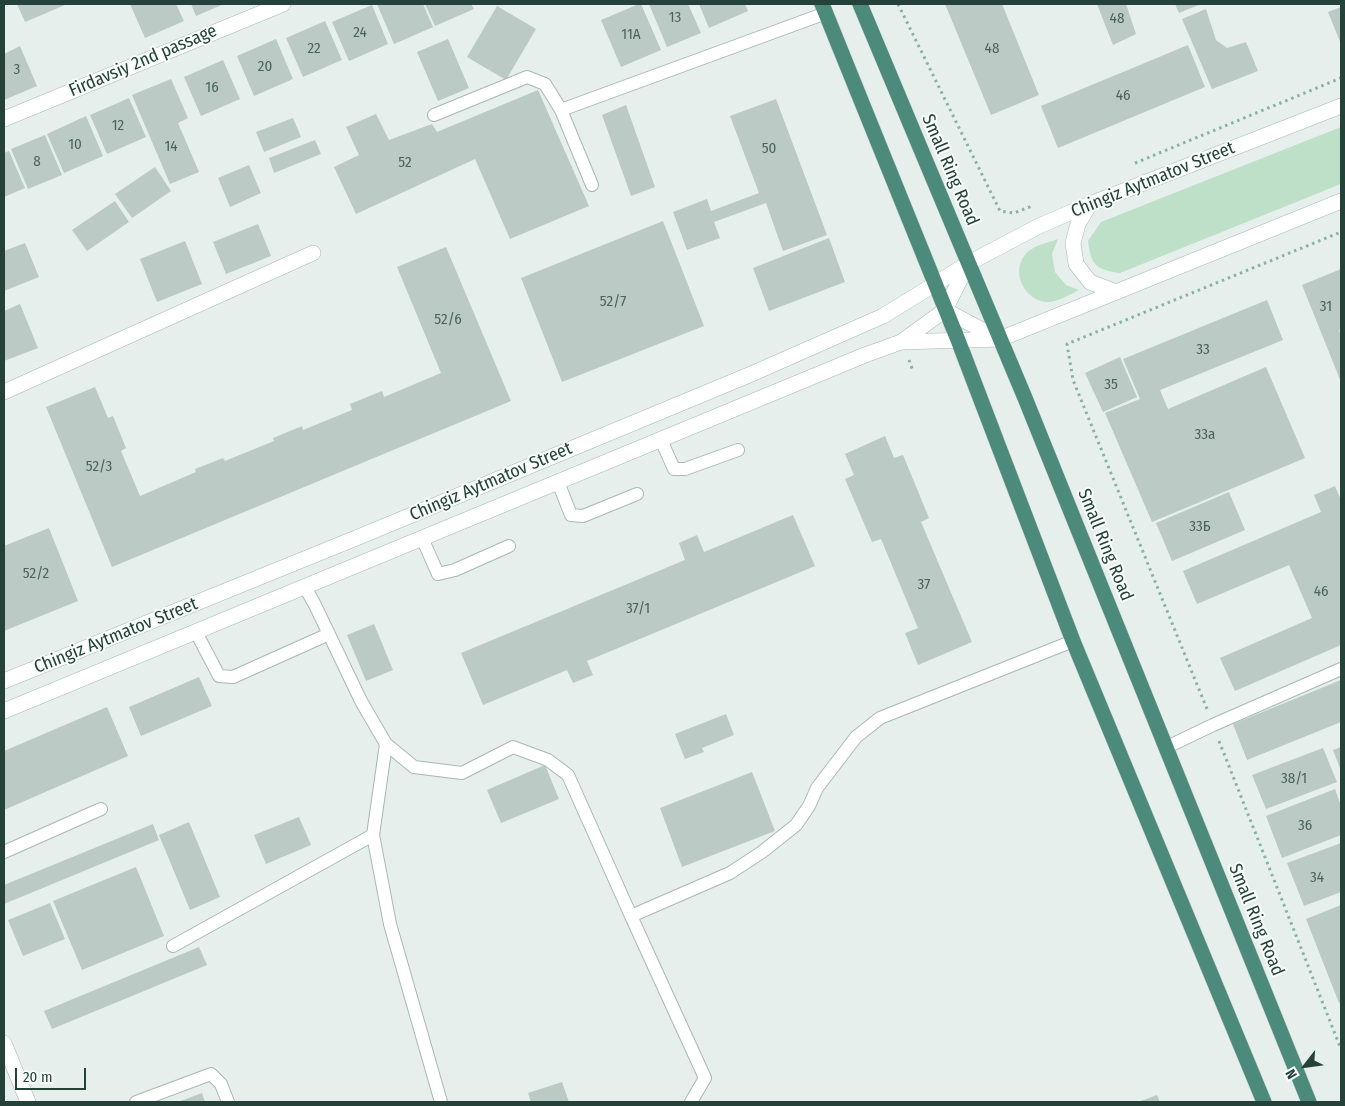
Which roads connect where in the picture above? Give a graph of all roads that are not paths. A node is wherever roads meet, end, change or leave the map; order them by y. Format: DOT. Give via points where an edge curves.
graph roads {
  1 [pos="283,4"];
  2 [pos="860,4"];
  3 [pos="824,8"];
  4 [pos="1341,106"];
  5 [pos="561,110"];
  6 [pos="434,115"];
  7 [pos="4,119"];
  8 [pos="592,185"];
  9 [pos="1341,201"];
  10 [pos="1090,204"];
  11 [pos="313,253"];
  12 [pos="969,263"];
  13 [pos="935,285"];
  14 [pos="1116,292"];
  15 [pos="945,310"];
  16 [pos="1000,339"];
  17 [pos="958,340"];
  18 [pos="901,342"];
  19 [pos="4,392"];
  20 [pos="661,440"];
  21 [pos="738,450"];
  22 [pos="558,482"];
  23 [pos="637,494"];
  24 [pos="422,538"];
  25 [pos="509,546"];
  26 [pos="305,587"];
  27 [pos="196,632"];
  28 [pos="328,634"];
  29 [pos="1073,641"];
  30 [pos="1341,669"];
  31 [pos="4,681"];
  32 [pos="4,711"];
  33 [pos="386,744"];
  34 [pos="1167,748"];
  35 [pos="101,809"];
  36 [pos="373,835"];
  37 [pos="4,852"];
  38 [pos="631,916"];
  39 [pos="173,946"];
  40 [pos="4,1043"];
  41 [pos="28,1102"];
  42 [pos="136,1102"];
  43 [pos="228,1102"];
  44 [pos="441,1102"];
  45 [pos="691,1102"];
  46 [pos="1264,1102"];
  47 [pos="1309,1102"];
  1 -- 7 [label="main road, Firdavsiy 2nd passage"];
  2 -- 12 [label="highway, Small Ring Road"];
  3 -- 5 [label="lane"];
  3 -- 13 [label="highway"];
  4 -- 10 [label="main road, Chingiz Aytmatov Street"];
  5 -- 6 [label="lane" via="545,84 527,77"];
  5 -- 8 [label="lane"];
  9 -- 14 [label="main road, Chingiz Aytmatov Street"];
  10 -- 12 [label="main road, Chingiz Aytmatov Street" via="1039,226"];
  10 -- 14 [label="main road" via="1078,224 1073,243 1076,264 1090,282"];
  11 -- 19 [label="main road"];
  12 -- 13 [label="main road, Chingiz Aytmatov Street"];
  12 -- 15 [label="main road, Chingiz Aytmatov Street"];
  12 -- 16 [label="highway, Small Ring Road"];
  13 -- 15 [label="highway"];
  13 -- 31 [label="main road, Chingiz Aytmatov Street" via="883,316 749,375"];
  14 -- 16 [label="main road, Chingiz Aytmatov Street"];
  15 -- 16 [label="main road"];
  15 -- 17 [label="highway"];
  15 -- 18 [label="main road, Chingiz Aytmatov Street"];
  16 -- 17 [label="main road, Chingiz Aytmatov Street"];
  16 -- 34 [label="highway, Small Ring Road"];
  17 -- 18 [label="main road, Chingiz Aytmatov Street"];
  17 -- 29 [label="highway"];
  18 -- 20 [label="main road, Chingiz Aytmatov Street"];
  20 -- 21 [label="lane" via="674,469"];
  20 -- 22 [label="main road, Chingiz Aytmatov Street"];
  22 -- 23 [label="lane" via="571,515 583,516"];
  22 -- 24 [label="main road, Chingiz Aytmatov Street"];
  24 -- 25 [label="lane" via="438,574 455,570"];
  24 -- 26 [label="main road, Chingiz Aytmatov Street"];
  26 -- 27 [label="main road, Chingiz Aytmatov Street"];
  26 -- 28 [label="lane"];
  27 -- 28 [label="lane" via="219,676 233,677"];
  27 -- 32 [label="main road, Chingiz Aytmatov Street"];
  28 -- 33 [label="lane"];
  29 -- 38 [label="lane" via="880,718 856,737 818,788 796,825 730,873"];
  29 -- 46 [label="highway"];
  30 -- 34 [label="lane"];
  33 -- 36 [label="lane"];
  33 -- 38 [label="lane" via="414,767 462,773 513,747 548,760 568,776"];
  34 -- 47 [label="highway, Small Ring Road"];
  35 -- 37 [label="lane"];
  36 -- 39 [label="lane"];
  36 -- 44 [label="lane" via="390,924"];
  38 -- 45 [label="lane" via="705,1078"];
  40 -- 41 [label="main road"];
  42 -- 43 [label="lane" via="211,1074 221,1084"];
}
